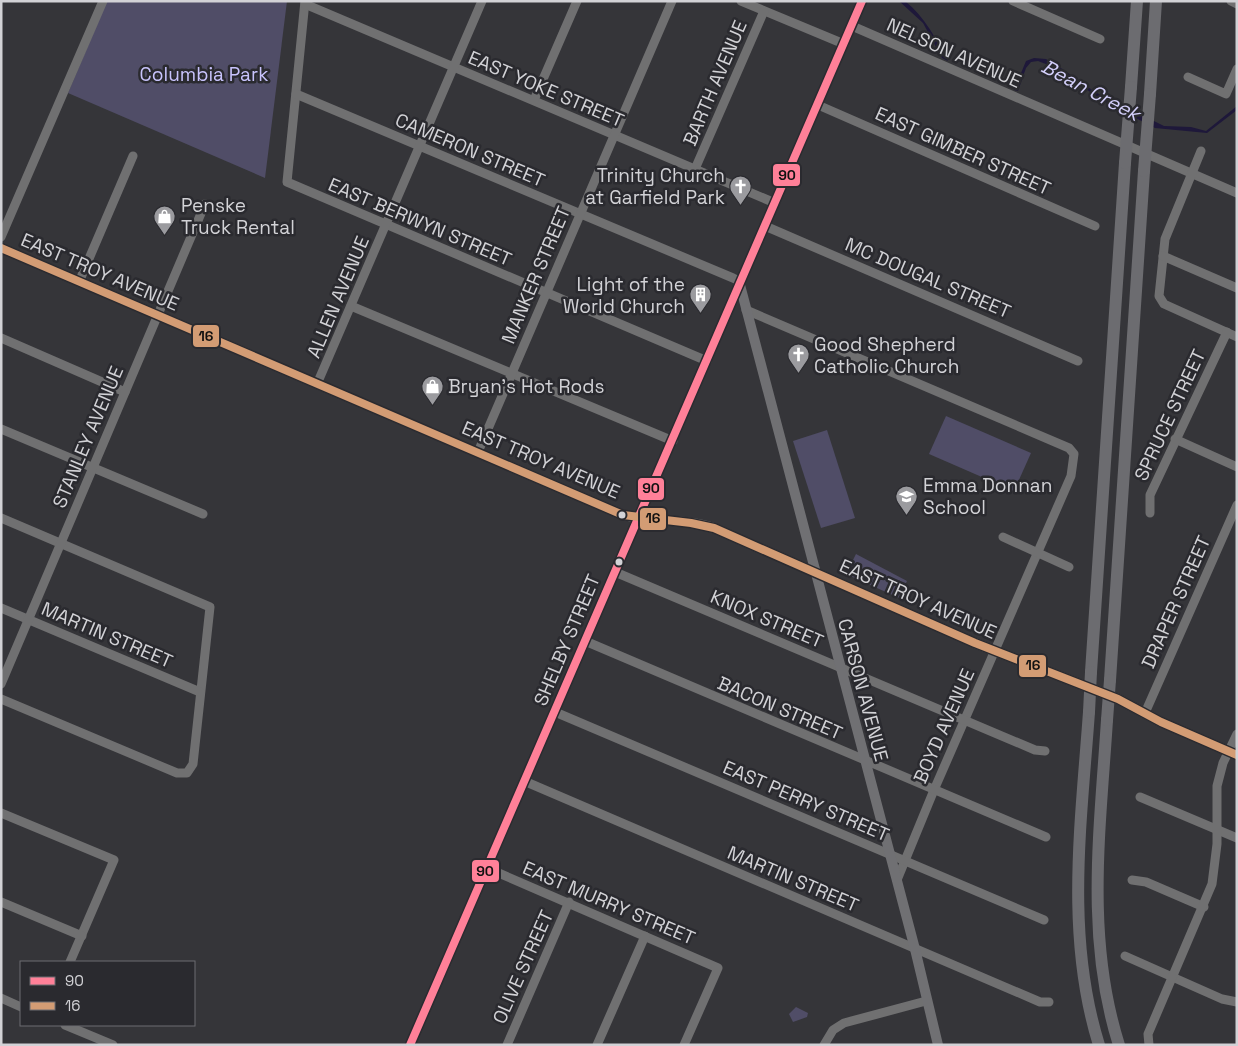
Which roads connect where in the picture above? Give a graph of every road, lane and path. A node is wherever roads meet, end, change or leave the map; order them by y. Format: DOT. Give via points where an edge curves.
graph roads {
  1 [pos="103,1"];
  2 [pos="482,1"];
  3 [pos="577,1"];
  4 [pos="672,1"];
  5 [pos="741,1"];
  6 [pos="862,1"];
  7 [pos="1013,1"];
  8 [pos="1137,1"];
  9 [pos="1156,1"];
  10 [pos="1231,1"];
  11 [pos="305,3"];
  12 [pos="1237,4"];
  13 [pos="764,11"];
  14 [pos="852,26"];
  15 [pos="1100,39"];
  16 [pos="844,44"];
  17 [pos="454,68"];
  18 [pos="1237,69"];
  19 [pos="1188,77"];
  20 [pos="296,94"];
  21 [pos="534,100"];
  22 [pos="818,105"];
  23 [pos="615,135"];
  24 [pos="420,147"];
  25 [pos="1202,150"];
  26 [pos="133,156"];
  27 [pos="696,169"];
  28 [pos="1192,173"];
  29 [pos="1237,193"];
  30 [pos="775,203"];
  31 [pos="205,204"];
  32 [pos="581,214"];
  33 [pos="386,225"];
  34 [pos="765,226"];
  35 [pos="1095,226"];
  36 [pos="1,237"];
  37 [pos="1,248"];
  38 [pos="1163,256"];
  39 [pos="79,282"];
  40 [pos="740,285"];
  41 [pos="1237,288"];
  42 [pos="546,293"];
  43 [pos="351,306"];
  44 [pos="746,310"];
  45 [pos="158,316"];
  46 [pos="1227,332"];
  47 [pos="1237,337"];
  48 [pos="1,338"];
  49 [pos="707,361"];
  50 [pos="1078,361"];
  51 [pos="512,373"];
  52 [pos="317,384"];
  53 [pos="126,392"];
  54 [pos="1,429"];
  55 [pos="1175,440"];
  56 [pos="673,441"];
  57 [pos="478,452"];
  58 [pos="1237,467"];
  59 [pos="92,468"];
  60 [pos="1237,505"];
  61 [pos="1150,513"];
  62 [pos="203,514"];
  63 [pos="1,518"];
  64 [pos="639,519"];
  65 [pos="1003,538"];
  66 [pos="60,543"];
  67 [pos="1037,553"];
  68 [pos="1069,567"];
  69 [pos="615,572"];
  70 [pos="814,572"];
  71 [pos="1,608"];
  72 [pos="28,619"];
  73 [pos="585,641"];
  74 [pos="994,651"];
  75 [pos="840,668"];
  76 [pos="1,684"];
  77 [pos="200,692"];
  78 [pos="1,699"];
  79 [pos="555,712"];
  80 [pos="1145,713"];
  81 [pos="964,720"];
  82 [pos="1237,734"];
  83 [pos="1046,751"];
  84 [pos="1233,753"];
  85 [pos="864,762"];
  86 [pos="524,781"];
  87 [pos="934,790"];
  88 [pos="1140,797"];
  89 [pos="1,813"];
  90 [pos="1217,830"];
  91 [pos="1046,837"];
  92 [pos="1237,838"];
  93 [pos="890,856"];
  94 [pos="904,862"];
  95 [pos="487,868"];
  96 [pos="896,880"];
  97 [pos="1132,880"];
  98 [pos="1,902"];
  99 [pos="569,902"];
  100 [pos="1204,907"];
  101 [pos="1044,920"];
  102 [pos="82,936"];
  103 [pos="645,936"];
  104 [pos="915,949"];
  105 [pos="1125,956"];
  106 [pos="70,961"];
  107 [pos="1173,977"];
  108 [pos="1,998"];
  109 [pos="926,1001"];
  110 [pos="1049,1002"];
  111 [pos="1237,1002"];
  112 [pos="20,1007"];
  113 [pos="67,1026"];
  114 [pos="113,1045"];
  115 [pos="410,1045"];
  116 [pos="507,1045"];
  117 [pos="597,1045"];
  118 [pos="684,1045"];
  119 [pos="824,1045"];
  120 [pos="938,1045"];
  121 [pos="1098,1045"];
  122 [pos="1119,1045"];
  123 [pos="1149,1045"];
  1 -- 36 [label="street"];
  2 -- 17 [label="street, ALLEN AVENUE"];
  3 -- 21 [label="street"];
  4 -- 23 [label="street, MANKER STREET"];
  5 -- 13 [label="street"];
  6 -- 14 [label="main road, SHELBY STREET"];
  7 -- 15 [label="street"];
  8 -- 121 [label="highway, bridge" via="1078,875 1077,916 1082,976"];
  9 -- 122 [label="highway, bridge" via="1096,879 1096,921 1103,983"];
  10 -- 12 [label="street"];
  11 -- 17 [label="street, EAST YOKE STREET"];
  11 -- 20 [label="street"];
  13 -- 16 [label="street"];
  13 -- 27 [label="street, BARTH AVENUE"];
  14 -- 16 [label="main road, SHELBY STREET"];
  14 -- 28 [label="street, NELSON AVENUE"];
  16 -- 22 [label="main road, SHELBY STREET"];
  17 -- 21 [label="street, EAST YOKE STREET"];
  17 -- 24 [label="street, ALLEN AVENUE"];
  18 -- 19 [label="street" via="1226,94"];
  20 -- 24 [label="street, CAMERON STREET"];
  20 -- 33 [label="street, EAST BERWYN STREET" via="287,182"];
  21 -- 23 [label="street, EAST YOKE STREET"];
  22 -- 30 [label="main road, SHELBY STREET"];
  22 -- 35 [label="street, EAST GIMBER STREET"];
  23 -- 27 [label="street, EAST YOKE STREET"];
  23 -- 32 [label="street, MANKER STREET"];
  24 -- 32 [label="street, CAMERON STREET"];
  24 -- 33 [label="street, ALLEN AVENUE"];
  25 -- 28 [label="street"];
  26 -- 39 [label="street"];
  27 -- 30 [label="street, EAST YOKE STREET"];
  28 -- 29 [label="street, NELSON AVENUE"];
  28 -- 38 [label="street" via="1167,229"];
  30 -- 34 [label="main road, SHELBY STREET"];
  31 -- 45 [label="street, STANLEY AVENUE"];
  32 -- 40 [label="street, CAMERON STREET" via="734,278"];
  32 -- 42 [label="street, MANKER STREET"];
  33 -- 42 [label="street, EAST BERWYN STREET"];
  33 -- 43 [label="street, ALLEN AVENUE"];
  34 -- 40 [label="main road, SHELBY STREET"];
  34 -- 50 [label="street, MC DOUGAL STREET"];
  37 -- 39 [label="main road, EAST TROY AVENUE"];
  38 -- 41 [label="street"];
  38 -- 46 [label="street" via="1160,296 1164,304"];
  39 -- 45 [label="main road, EAST TROY AVENUE"];
  40 -- 44 [label="main road, CARSON AVENUE"];
  40 -- 49 [label="main road, SHELBY STREET"];
  42 -- 49 [label="street, EAST BERWYN STREET"];
  42 -- 51 [label="street, MANKER STREET"];
  43 -- 51 [label="street"];
  43 -- 52 [label="street, ALLEN AVENUE"];
  44 -- 67 [label="street, BOYD AVENUE" via="1069,448 1074,454 1071,476"];
  44 -- 70 [label="main road, CARSON AVENUE"];
  45 -- 52 [label="main road, EAST TROY AVENUE"];
  45 -- 53 [label="street, STANLEY AVENUE"];
  46 -- 47 [label="street"];
  46 -- 55 [label="street, SPRUCE STREET"];
  48 -- 53 [label="street"];
  49 -- 56 [label="main road, SHELBY STREET"];
  51 -- 56 [label="street"];
  51 -- 57 [label="street, MANKER STREET"];
  52 -- 57 [label="main road, EAST TROY AVENUE"];
  53 -- 59 [label="street, STANLEY AVENUE"];
  54 -- 59 [label="street"];
  55 -- 58 [label="street"];
  55 -- 61 [label="street, SPRUCE STREET" via="1150,495"];
  56 -- 64 [label="main road, SHELBY STREET"];
  57 -- 64 [label="main road, EAST TROY AVENUE"];
  59 -- 62 [label="street"];
  59 -- 66 [label="street, STANLEY AVENUE"];
  60 -- 80 [label="street, DRAPER STREET"];
  63 -- 66 [label="street"];
  64 -- 69 [label="main road, SHELBY STREET"];
  64 -- 70 [label="main road, EAST TROY AVENUE" via="700,524"];
  65 -- 67 [label="street"];
  66 -- 72 [label="street, STANLEY AVENUE"];
  66 -- 77 [label="street" via="210,607"];
  67 -- 68 [label="street"];
  67 -- 74 [label="street, BOYD AVENUE"];
  69 -- 73 [label="main road, SHELBY STREET"];
  69 -- 75 [label="street, KNOX STREET"];
  70 -- 74 [label="main road, EAST TROY AVENUE"];
  70 -- 75 [label="main road, CARSON AVENUE"];
  71 -- 72 [label="street, MARTIN STREET"];
  72 -- 76 [label="street, STANLEY AVENUE"];
  72 -- 77 [label="street, MARTIN STREET"];
  73 -- 79 [label="main road, SHELBY STREET"];
  73 -- 85 [label="street, BACON STREET"];
  74 -- 80 [label="main road, EAST TROY AVENUE" via="1080,683"];
  74 -- 81 [label="street, BOYD AVENUE"];
  75 -- 81 [label="street, KNOX STREET"];
  75 -- 85 [label="main road, CARSON AVENUE"];
  77 -- 78 [label="street" via="193,764 187,773 176,773"];
  79 -- 86 [label="main road, SHELBY STREET"];
  79 -- 93 [label="street, EAST PERRY STREET"];
  80 -- 84 [label="main road, EAST TROY AVENUE"];
  81 -- 83 [label="street, KNOX STREET" via="1035,750"];
  81 -- 87 [label="street, BOYD AVENUE"];
  82 -- 84 [label="street"];
  84 -- 90 [label="street" via="1217,786"];
  85 -- 87 [label="street, BACON STREET"];
  85 -- 93 [label="main road, CARSON AVENUE"];
  86 -- 95 [label="main road, SHELBY STREET"];
  86 -- 104 [label="street, MARTIN STREET"];
  87 -- 91 [label="street, BACON STREET"];
  87 -- 94 [label="street, BOYD AVENUE"];
  88 -- 90 [label="street"];
  89 -- 102 [label="street" via="114,860"];
  90 -- 92 [label="street"];
  90 -- 100 [label="street" via="1215,872"];
  93 -- 94 [label="street, EAST PERRY STREET"];
  93 -- 96 [label="main road, CARSON AVENUE"];
  94 -- 96 [label="street, BOYD AVENUE"];
  94 -- 101 [label="street, EAST PERRY STREET"];
  95 -- 99 [label="street, EAST MURRY STREET"];
  95 -- 115 [label="main road, SHELBY STREET"];
  96 -- 104 [label="main road, CARSON AVENUE"];
  97 -- 100 [label="street" via="1146,882"];
  98 -- 102 [label="street"];
  99 -- 103 [label="street, EAST MURRY STREET"];
  99 -- 116 [label="street, OLIVE STREET"];
  100 -- 107 [label="street"];
  102 -- 106 [label="street"];
  103 -- 117 [label="street"];
  103 -- 118 [label="street, EAST MURRY STREET" via="718,968"];
  104 -- 109 [label="main road, CARSON AVENUE"];
  104 -- 110 [label="street, MARTIN STREET" via="1040,1002"];
  105 -- 107 [label="street"];
  107 -- 111 [label="street" via="1222,999"];
  107 -- 123 [label="street" via="1148,1034"];
  108 -- 112 [label="street"];
  109 -- 119 [label="street" via="844,1023 833,1030"];
  109 -- 120 [label="main road, CARSON AVENUE"];
  113 -- 114 [label="street"];
}
